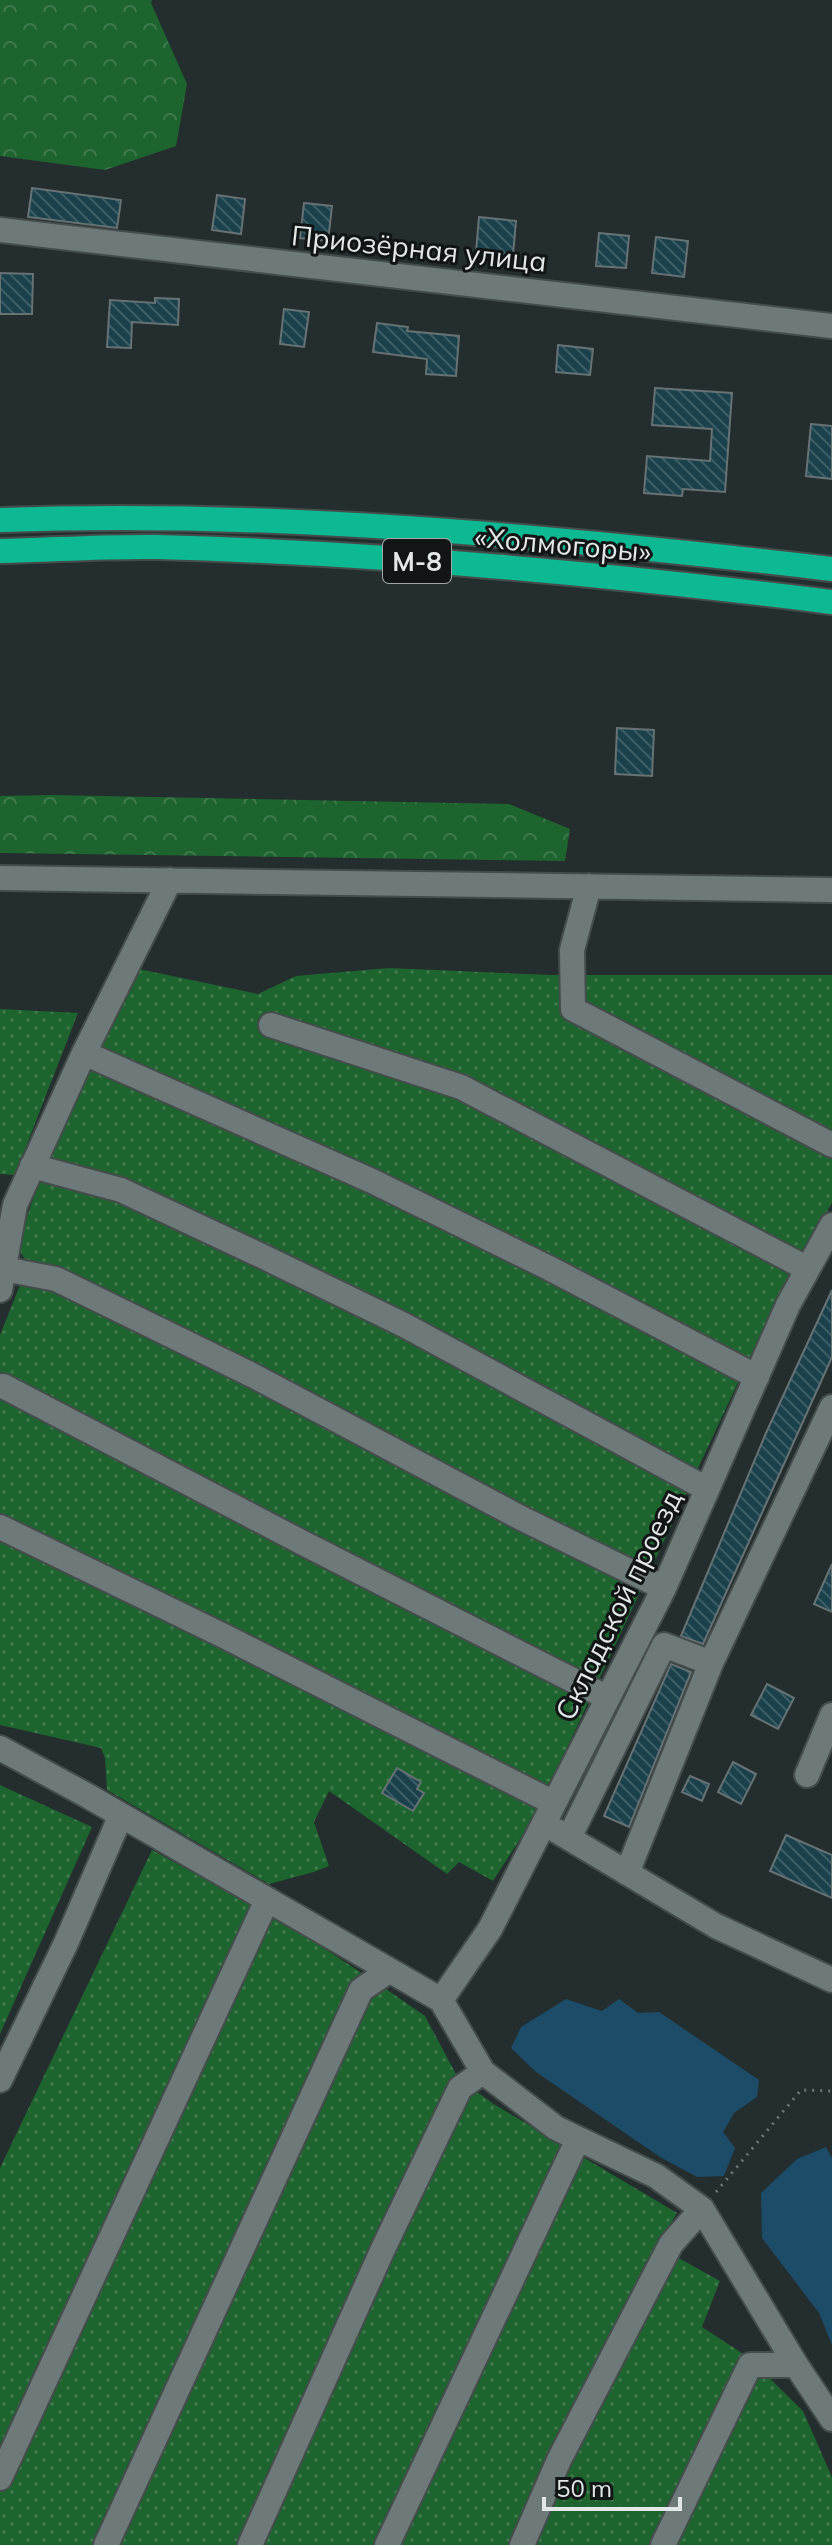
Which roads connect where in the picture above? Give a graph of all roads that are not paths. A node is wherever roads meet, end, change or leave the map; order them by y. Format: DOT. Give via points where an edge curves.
graph roads {
  1 [pos="0,230"];
  2 [pos="832,326"];
  3 [pos="0,520"];
  4 [pos="0,551"];
  5 [pos="832,569"];
  6 [pos="832,602"];
  7 [pos="0,878"];
  8 [pos="170,880"];
  9 [pos="589,886"];
  10 [pos="832,890"];
  11 [pos="271,1025"];
  12 [pos="84,1053"];
  13 [pos="832,1145"];
  14 [pos="32,1166"];
  15 [pos="832,1225"];
  16 [pos="808,1269"];
  17 [pos="2,1280"];
  18 [pos="757,1377"];
  19 [pos="1,1388"];
  20 [pos="832,1407"];
  21 [pos="707,1489"];
  22 [pos="0,1527"];
  23 [pos="664,1588"];
  24 [pos="711,1663"];
  25 [pos="608,1698"];
  26 [pos="832,1715"];
  27 [pos="0,1748"];
  28 [pos="807,1775"];
  29 [pos="549,1813"];
  30 [pos="121,1815"];
  31 [pos="569,1838"];
  32 [pos="627,1873"];
  33 [pos="267,1900"];
  34 [pos="387,1972"];
  35 [pos="832,1980"];
  36 [pos="441,2000"];
  37 [pos="483,2072"];
  38 [pos="0,2080"];
  39 [pos="578,2139"];
  40 [pos="702,2209"];
  41 [pos="796,2365"];
  42 [pos="832,2419"];
  43 [pos="0,2478"];
  44 [pos="106,2545"];
  45 [pos="250,2545"];
  46 [pos="387,2545"];
  47 [pos="522,2545"];
  48 [pos="663,2545"];
  1 -- 2 [label="street, Приозёрная улица"];
  3 -- 5 [label="highway, «Холмогоры» / М-8" via="214,518 351,525 652,548"];
  4 -- 6 [label="highway, «Холмогоры» / М-8" via="154,547 344,555"];
  7 -- 8 [label="street"];
  8 -- 9 [label="street"];
  8 -- 12 [label="street"];
  9 -- 10 [label="street"];
  9 -- 13 [label="street" via="572,950 573,1009"];
  11 -- 16 [label="street" via="461,1087"];
  12 -- 14 [label="street"];
  12 -- 18 [label="street" via="372,1181"];
  14 -- 17 [label="street" via="15,1205"];
  14 -- 21 [label="street" via="121,1190 264,1257 404,1325"];
  15 -- 16 [label="street, Складской проезд"];
  16 -- 18 [label="street, Складской проезд"];
  17 -- 23 [label="street" via="56,1279"];
  18 -- 21 [label="street, Складской проезд"];
  19 -- 25 [label="street"];
  20 -- 24 [label="street"];
  21 -- 23 [label="street, Складской проезд"];
  22 -- 29 [label="street" via="224,1636"];
  23 -- 25 [label="street, Складской проезд"];
  24 -- 31 [label="street" via="664,1645"];
  24 -- 32 [label="street"];
  25 -- 29 [label="street, Складской проезд"];
  26 -- 28 [label="street"];
  27 -- 30 [label="street"];
  29 -- 31 [label="street"];
  29 -- 36 [label="street, Складской проезд" via="490,1929"];
  30 -- 33 [label="street"];
  30 -- 38 [label="street"];
  31 -- 32 [label="street"];
  32 -- 35 [label="street" via="716,1926"];
  33 -- 34 [label="street"];
  33 -- 43 [label="street"];
  34 -- 36 [label="street"];
  34 -- 44 [label="street" via="361,1990"];
  36 -- 37 [label="street"];
  37 -- 39 [label="street"];
  37 -- 45 [label="street" via="460,2088"];
  39 -- 40 [label="street" via="656,2176"];
  39 -- 46 [label="street"];
  40 -- 41 [label="street"];
  40 -- 47 [label="street" via="671,2244 559,2460"];
  41 -- 42 [label="street"];
  41 -- 48 [label="street" via="750,2365"];
}
